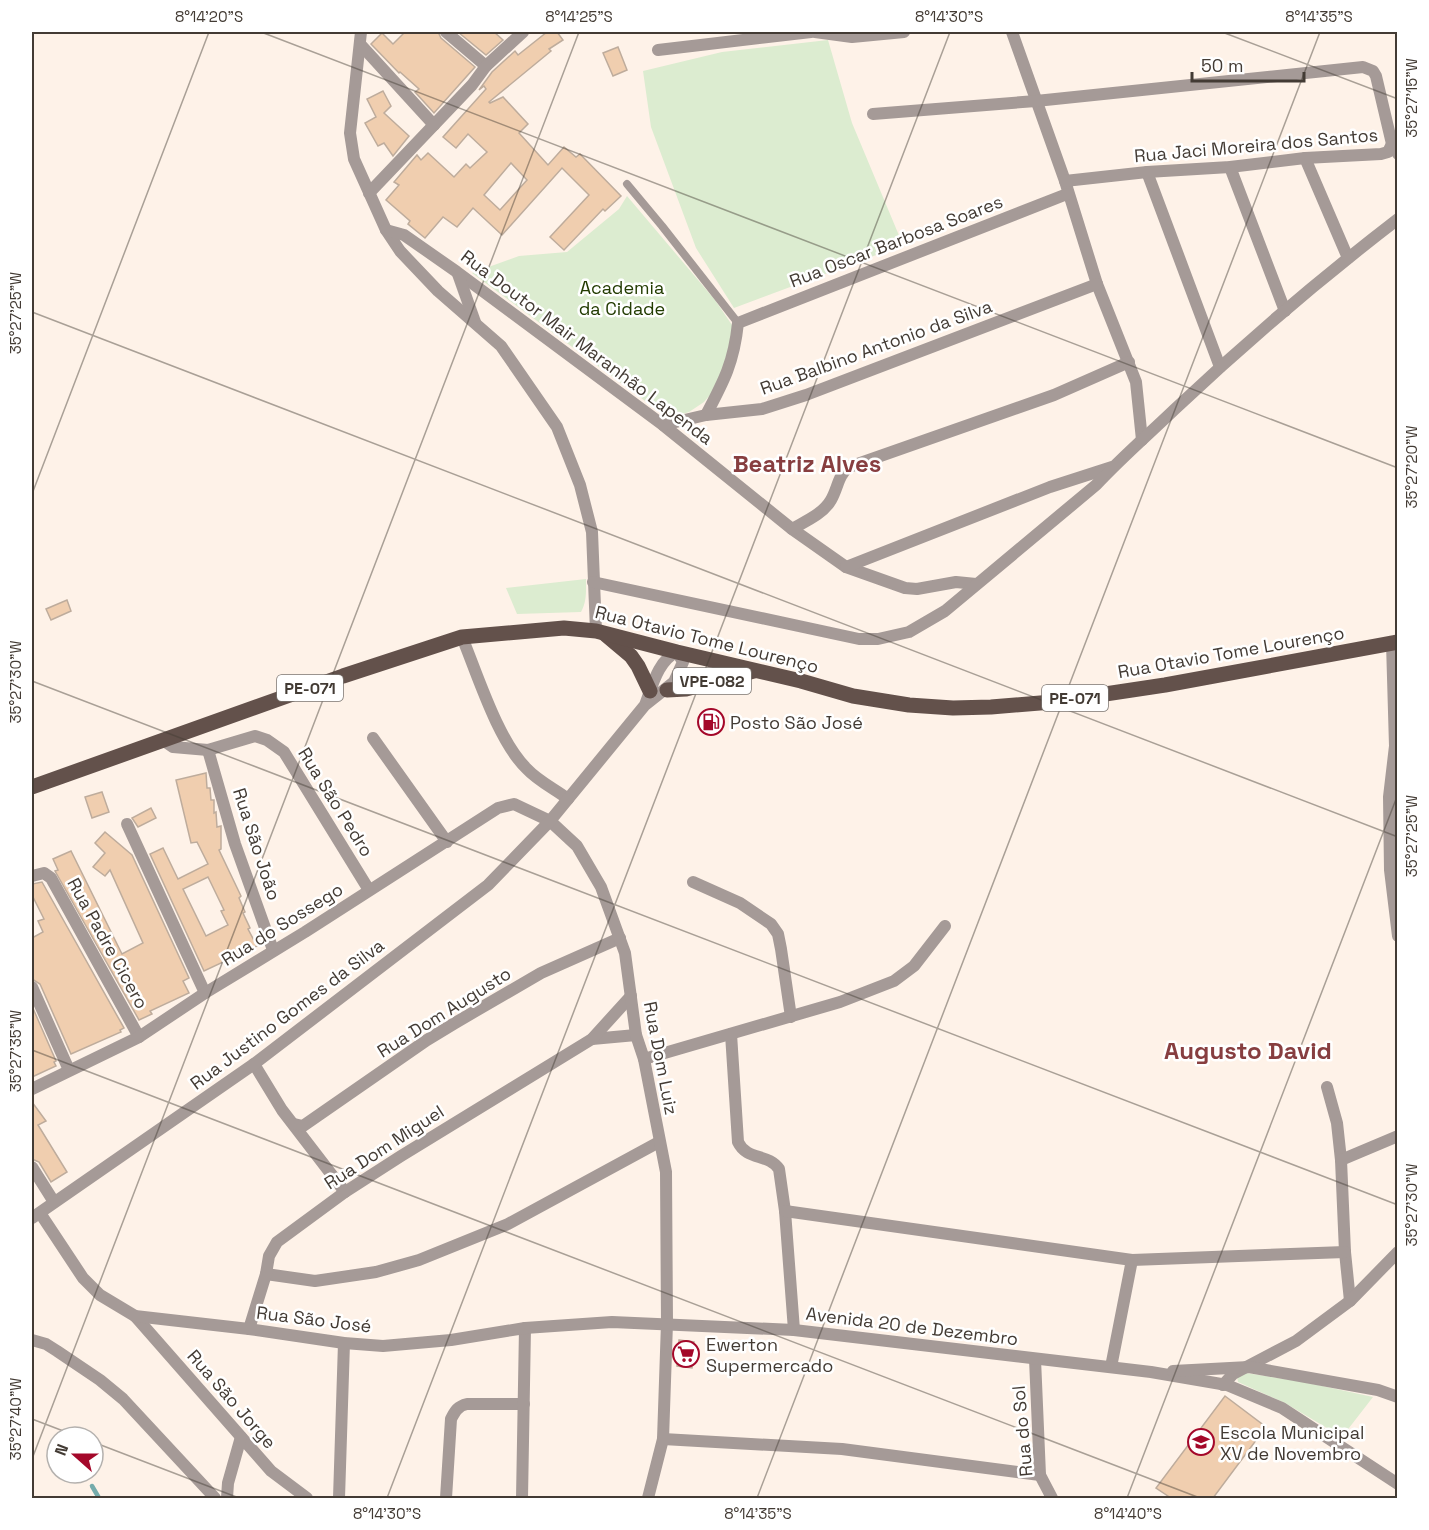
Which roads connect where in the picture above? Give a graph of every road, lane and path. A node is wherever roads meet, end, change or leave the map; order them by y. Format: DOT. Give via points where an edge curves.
graph roads {
  1 [pos="446,32"];
  2 [pos="523,32"];
  3 [pos="813,32"];
  4 [pos="904,32"];
  5 [pos="1012,32"];
  6 [pos="361,38"];
  7 [pos="658,50"];
  8 [pos="486,66"];
  9 [pos="1036,101"];
  10 [pos="873,114"];
  11 [pos="434,125"];
  12 [pos="1395,149"];
  13 [pos="1305,158"];
  14 [pos="1230,167"];
  15 [pos="1147,172"];
  16 [pos="1065,181"];
  17 [pos="627,184"];
  18 [pos="369,193"];
  19 [pos="1067,194"];
  20 [pos="1398,219"];
  21 [pos="386,230"];
  22 [pos="1348,258"];
  23 [pos="458,272"];
  24 [pos="1097,284"];
  25 [pos="1285,310"];
  26 [pos="738,322"];
  27 [pos="476,324"];
  28 [pos="1129,362"];
  29 [pos="1220,367"];
  30 [pos="706,415"];
  31 [pos="663,425"];
  32 [pos="1142,440"];
  33 [pos="1113,467"];
  34 [pos="792,529"];
  35 [pos="846,567"];
  36 [pos="593,582"];
  37 [pos="976,584"];
  38 [pos="600,632"];
  39 [pos="462,637"];
  40 [pos="1395,642"];
  41 [pos="677,652"];
  42 [pos="757,670"];
  43 [pos="667,690"];
  44 [pos="648,698"];
  45 [pos="373,738"];
  46 [pos="163,740"];
  47 [pos="207,750"];
  48 [pos="32,787"];
  49 [pos="568,799"];
  50 [pos="550,821"];
  51 [pos="128,824"];
  52 [pos="447,842"];
  53 [pos="36,874"];
  54 [pos="693,882"];
  55 [pos="369,890"];
  56 [pos="945,926"];
  57 [pos="1398,936"];
  58 [pos="620,938"];
  59 [pos="273,950"];
  60 [pos="32,987"];
  61 [pos="205,993"];
  62 [pos="631,996"];
  63 [pos="791,1017"];
  64 [pos="731,1034"];
  65 [pos="636,1035"];
  66 [pos="139,1037"];
  67 [pos="592,1039"];
  68 [pos="644,1059"];
  69 [pos="254,1064"];
  70 [pos="69,1070"];
  71 [pos="1327,1087"];
  72 [pos="32,1089"];
  73 [pos="294,1124"];
  74 [pos="1398,1136"];
  75 [pos="659,1142"];
  76 [pos="1341,1160"];
  77 [pos="32,1167"];
  78 [pos="345,1192"];
  79 [pos="54,1202"];
  80 [pos="785,1211"];
  81 [pos="36,1216"];
  82 [pos="1345,1252"];
  83 [pos="1398,1252"];
  84 [pos="1132,1260"];
  85 [pos="266,1274"];
  86 [pos="1350,1301"];
  87 [pos="135,1316"];
  88 [pos="667,1323"];
  89 [pos="525,1328"];
  90 [pos="249,1329"];
  91 [pos="794,1330"];
  92 [pos="32,1340"];
  93 [pos="344,1343"];
  94 [pos="1035,1359"];
  95 [pos="1249,1366"];
  96 [pos="1112,1367"];
  97 [pos="1151,1372"];
  98 [pos="1223,1385"];
  99 [pos="1398,1397"];
  100 [pos="524,1404"];
  101 [pos="241,1437"];
  102 [pos="663,1439"];
  103 [pos="1040,1475"];
  104 [pos="1398,1484"];
  105 [pos="215,1498"];
  106 [pos="227,1498"];
  107 [pos="308,1498"];
  108 [pos="339,1498"];
  109 [pos="446,1498"];
  110 [pos="522,1498"];
  111 [pos="648,1498"];
  112 [pos="1052,1498"];
  1 -- 8 [label="street"];
  2 -- 8 [label="street"];
  3 -- 4 [label="street" via="852,37"];
  3 -- 7 [label="street"];
  5 -- 9 [label="street"];
  6 -- 11 [label="street"];
  6 -- 18 [label="street" via="350,133 354,159"];
  8 -- 11 [label="street"];
  9 -- 10 [label="street"];
  9 -- 12 [label="street, Rua Jaci Moreira dos Santos" via="1368,69 1376,76"];
  9 -- 16 [label="street"];
  11 -- 18 [label="street"];
  12 -- 13 [label="street, Rua Jaci Moreira dos Santos" via="1381,154"];
  13 -- 14 [label="street, Rua Jaci Moreira dos Santos"];
  13 -- 22 [label="street"];
  14 -- 15 [label="street, Rua Jaci Moreira dos Santos"];
  14 -- 25 [label="street"];
  15 -- 16 [label="street, Rua Jaci Moreira dos Santos"];
  15 -- 29 [label="street"];
  16 -- 19 [label="street"];
  17 -- 26 [label="lane"];
  18 -- 21 [label="street"];
  19 -- 24 [label="street"];
  19 -- 26 [label="street, Rua Oscar Barbosa Soares"];
  20 -- 22 [label="street"];
  21 -- 23 [label="street, Rua Doutor Mair Maranhão Lapenda" via="404,235"];
  21 -- 27 [label="street" via="438,291"];
  22 -- 25 [label="street"];
  23 -- 27 [label="street"];
  23 -- 31 [label="street, Rua Doutor Mair Maranhão Lapenda"];
  24 -- 28 [label="street"];
  24 -- 30 [label="street, Rua Balbino Antonio da Silva" via="806,395 762,409"];
  25 -- 29 [label="street"];
  26 -- 30 [label="street" via="728,372"];
  27 -- 36 [label="street" via="501,346 557,427 580,486 591,532"];
  28 -- 32 [label="street" via="1136,382"];
  28 -- 34 [label="street" via="1054,395 849,467 840,475 823,509"];
  29 -- 32 [label="street"];
  30 -- 31 [label="street, Rua Balbino Antonio da Silva"];
  31 -- 34 [label="street, Rua Doutor Mair Maranhão Lapenda"];
  32 -- 33 [label="street"];
  33 -- 35 [label="street" via="1050,487"];
  33 -- 37 [label="street"];
  34 -- 35 [label="street, Rua Doutor Mair Maranhão Lapenda"];
  35 -- 37 [label="street, Rua Doutor Mair Maranhão Lapenda" via="905,588 956,582"];
  36 -- 37 [label="street" via="859,639 909,632 945,611"];
  36 -- 38 [label="street"];
  38 -- 39 [label="main road, Rua Otavio Tome Lourenço / PE-071" via="564,628"];
  38 -- 41 [label="main road, Rua Otavio Tome Lourenço / PE-071"];
  38 -- 44 [label="main road, VPE-082" via="631,656"];
  39 -- 46 [label="main road, Rua Otavio Tome Lourenço / PE-071"];
  39 -- 49 [label="street" via="514,754 528,771"];
  40 -- 42 [label="main road, Rua Otavio Tome Lourenço / PE-071" via="1165,686 991,707 909,705 853,696"];
  40 -- 57 [label="street" via="1395,746 1389,797 1390,870"];
  41 -- 42 [label="main road, Rua Otavio Tome Lourenço / PE-071"];
  41 -- 43 [label="street, VPE-082" via="683,662"];
  41 -- 44 [label="street, VPE-082" via="668,656"];
  42 -- 43 [label="main road, VPE-082"];
  43 -- 44 [label="street, VPE-082"];
  44 -- 49 [label="street, VPE-082"];
  45 -- 52 [label="street"];
  46 -- 47 [label="street, Rua São Pedro" via="172,747"];
  46 -- 48 [label="main road, Rua Otavio Tome Lourenço / PE-071"];
  47 -- 55 [label="street, Rua São Pedro" via="255,736 284,752"];
  47 -- 59 [label="street, Rua São João"];
  49 -- 50 [label="street, VPE-082"];
  50 -- 52 [label="street, Rua do Sossego" via="523,807 506,804"];
  50 -- 58 [label="street, Rua Dom Luiz" via="577,846 601,887"];
  50 -- 69 [label="street, Rua Justino Gomes da Silva / VPE-082" via="488,885"];
  51 -- 61 [label="street"];
  52 -- 55 [label="street, Rua do Sossego"];
  53 -- 66 [label="street, Rua Padre Cicero" via="44,873 51,878"];
  54 -- 63 [label="street" via="740,903 771,924 778,934"];
  55 -- 59 [label="street, Rua do Sossego"];
  56 -- 63 [label="street" via="914,966 894,981"];
  58 -- 62 [label="street, Rua Dom Luiz"];
  58 -- 73 [label="street, Rua Dom Augusto" via="541,973 427,1040 303,1126"];
  59 -- 61 [label="street, Rua do Sossego"];
  60 -- 70 [label="street"];
  61 -- 66 [label="street, Rua do Sossego"];
  62 -- 65 [label="street, Rua Dom Luiz"];
  62 -- 67 [label="street, Rua Dom Miguel"];
  63 -- 64 [label="street"];
  64 -- 68 [label="street"];
  64 -- 80 [label="street" via="738,1142 751,1156 776,1164"];
  65 -- 67 [label="street, Rua Dom Miguel"];
  65 -- 68 [label="street, Rua Dom Luiz"];
  66 -- 70 [label="street, Rua do Sossego"];
  67 -- 78 [label="street, Rua Dom Miguel"];
  68 -- 75 [label="street, Rua Dom Luiz"];
  69 -- 73 [label="street"];
  69 -- 79 [label="street, Rua Justino Gomes da Silva / VPE-082"];
  70 -- 72 [label="street, Rua do Sossego"];
  71 -- 76 [label="street" via="1337,1123"];
  73 -- 78 [label="street"];
  74 -- 76 [label="street"];
  75 -- 85 [label="street" via="508,1224 419,1260 376,1272 315,1281"];
  75 -- 88 [label="street, Rua Dom Luiz" via="666,1173"];
  76 -- 82 [label="street"];
  77 -- 79 [label="street"];
  78 -- 85 [label="street, Rua Dom Miguel" via="277,1242 269,1256"];
  79 -- 81 [label="street, Rua Justino Gomes da Silva / VPE-082"];
  80 -- 84 [label="street"];
  80 -- 91 [label="street"];
  81 -- 87 [label="street, Rua São José" via="83,1278 100,1295"];
  82 -- 84 [label="street"];
  82 -- 86 [label="street"];
  83 -- 86 [label="street"];
  84 -- 96 [label="street"];
  85 -- 90 [label="street, Rua Dom Miguel"];
  86 -- 95 [label="street" via="1296,1341"];
  87 -- 90 [label="street, Rua São José"];
  87 -- 101 [label="street, Rua São Jorge"];
  88 -- 89 [label="street, Rua São José"];
  88 -- 91 [label="street, Avenida 20 de Dezembro"];
  88 -- 102 [label="street, Rua Dom Luiz"];
  89 -- 93 [label="street, Rua São José" via="383,1346"];
  89 -- 100 [label="street"];
  90 -- 93 [label="street, Rua São José"];
  91 -- 94 [label="street, Avenida 20 de Dezembro"];
  92 -- 105 [label="street" via="57,1351 123,1399"];
  93 -- 108 [label="street"];
  94 -- 96 [label="street, Avenida 20 de Dezembro"];
  94 -- 103 [label="street, Rua do Sol"];
  95 -- 97 [label="street"];
  95 -- 98 [label="street"];
  95 -- 99 [label="street" via="1356,1385"];
  96 -- 97 [label="street, Avenida 20 de Dezembro"];
  97 -- 98 [label="street"];
  98 -- 104 [label="street" via="1282,1408"];
  100 -- 109 [label="street" via="460,1406 451,1419"];
  100 -- 110 [label="street"];
  101 -- 106 [label="street"];
  101 -- 107 [label="street, Rua São Jorge" via="271,1471"];
  102 -- 103 [label="street" via="842,1449"];
  102 -- 111 [label="street, Rua Dom Luiz"];
  103 -- 112 [label="street, Rua do Sol"];
}
